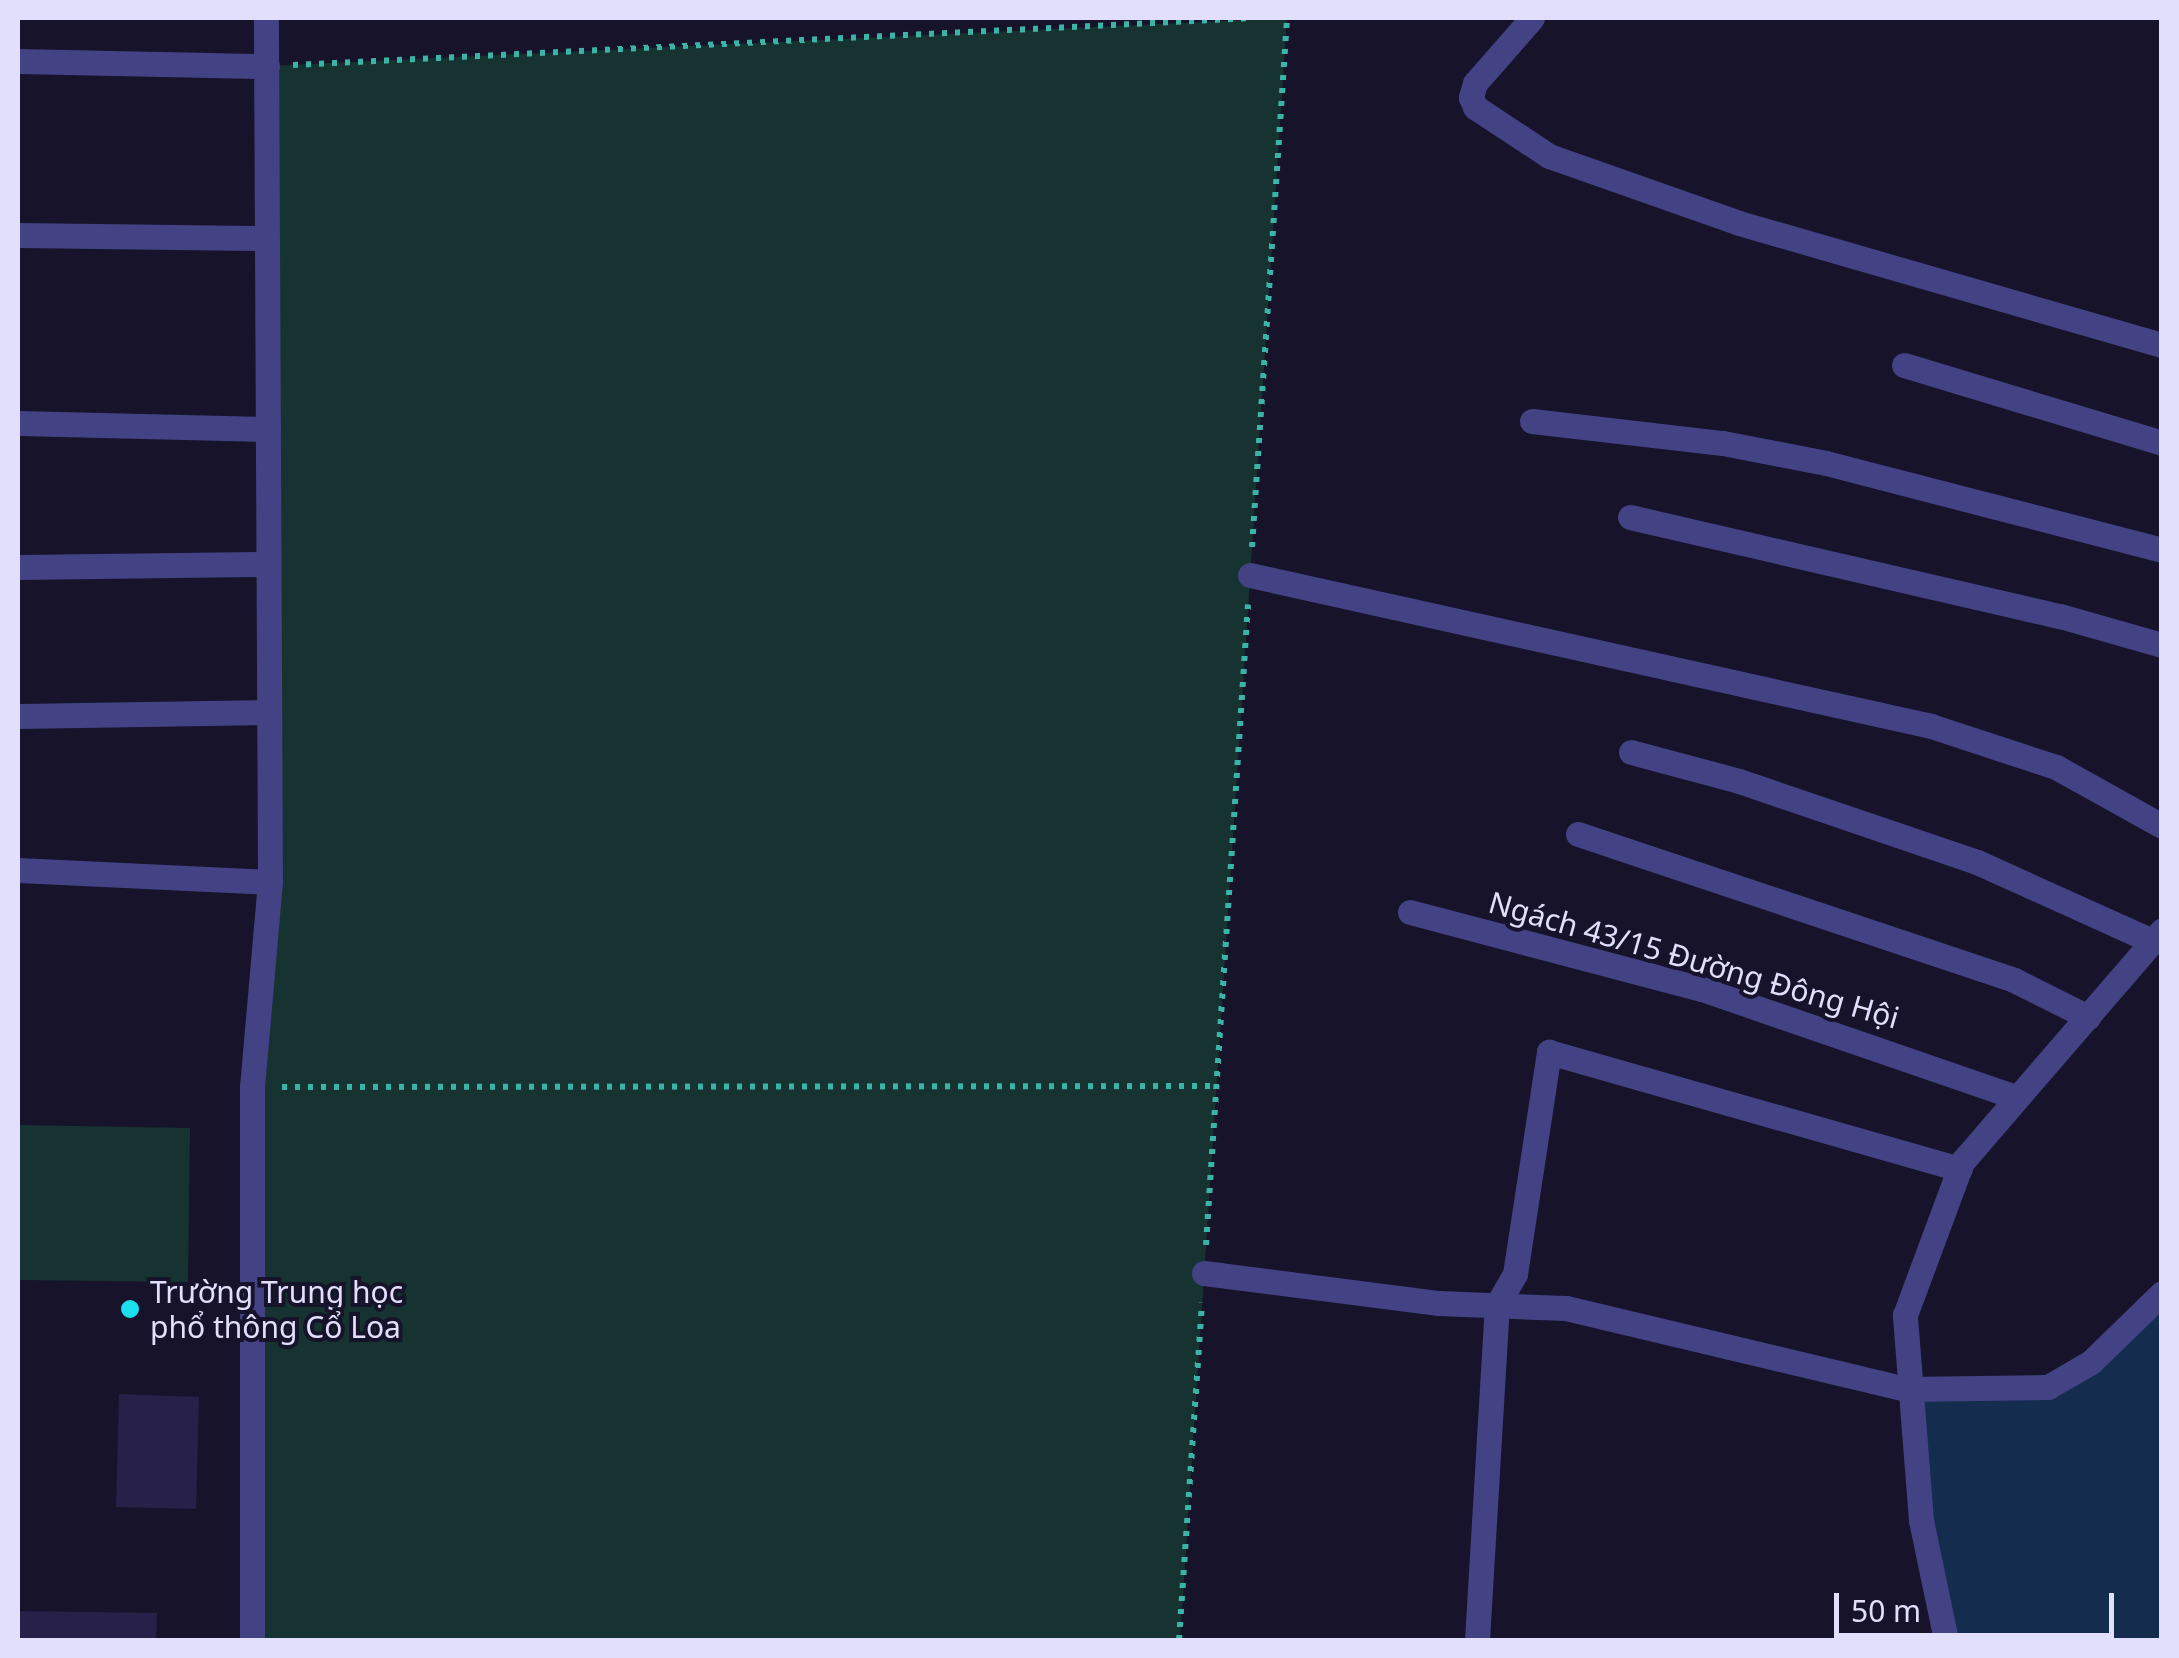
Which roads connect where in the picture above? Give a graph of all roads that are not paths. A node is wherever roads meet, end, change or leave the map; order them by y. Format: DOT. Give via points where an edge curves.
graph roads {
  1 [pos="266,18"];
  2 [pos="1532,18"];
  3 [pos="18,61"];
  4 [pos="267,66"];
  5 [pos="18,235"];
  6 [pos="268,238"];
  7 [pos="2162,345"];
  8 [pos="1904,365"];
  9 [pos="1532,422"];
  10 [pos="18,423"];
  11 [pos="268,429"];
  12 [pos="2162,443"];
  13 [pos="1630,517"];
  14 [pos="2162,550"];
  15 [pos="267,564"];
  16 [pos="18,567"];
  17 [pos="1250,576"];
  18 [pos="2162,646"];
  19 [pos="265,712"];
  20 [pos="18,716"];
  21 [pos="1631,752"];
  22 [pos="2162,826"];
  23 [pos="1578,834"];
  24 [pos="18,870"];
  25 [pos="270,882"];
  26 [pos="1410,912"];
  27 [pos="2157,936"];
  28 [pos="2088,1017"];
  29 [pos="2015,1097"];
  30 [pos="1960,1169"];
  31 [pos="1204,1273"];
  32 [pos="2162,1293"];
  33 [pos="1497,1306"];
  34 [pos="1906,1389"];
  35 [pos="252,1640"];
  36 [pos="1478,1640"];
  37 [pos="1946,1640"];
  1 -- 4 [label="street"];
  2 -- 7 [label="street" via="1471,96 1475,107 1549,156 1739,223"];
  3 -- 4 [label="street"];
  4 -- 6 [label="street"];
  5 -- 6 [label="street"];
  6 -- 11 [label="street"];
  8 -- 12 [label="street"];
  9 -- 14 [label="street" via="1792,456"];
  10 -- 11 [label="street"];
  11 -- 15 [label="street"];
  13 -- 18 [label="street" via="2060,616"];
  15 -- 16 [label="street"];
  15 -- 19 [label="street"];
  17 -- 22 [label="street" via="1931,726 2056,767"];
  19 -- 20 [label="street"];
  19 -- 25 [label="street"];
  21 -- 27 [label="street" via="1739,781 1977,862"];
  23 -- 28 [label="street" via="2014,980"];
  24 -- 25 [label="street"];
  25 -- 35 [label="street" via="252,1088"];
  26 -- 29 [label="street, Ngách 43/15 Đường Đông Hội" via="1702,989"];
  27 -- 28 [label="street"];
  28 -- 29 [label="street"];
  29 -- 30 [label="street"];
  30 -- 33 [label="street" via="1548,1052 1514,1274"];
  30 -- 34 [label="street" via="1905,1316"];
  31 -- 33 [label="street"];
  32 -- 34 [label="street" via="2091,1362 2048,1387"];
  33 -- 34 [label="street" via="1566,1308"];
  33 -- 36 [label="street"];
  34 -- 37 [label="street" via="1921,1520"];
}
